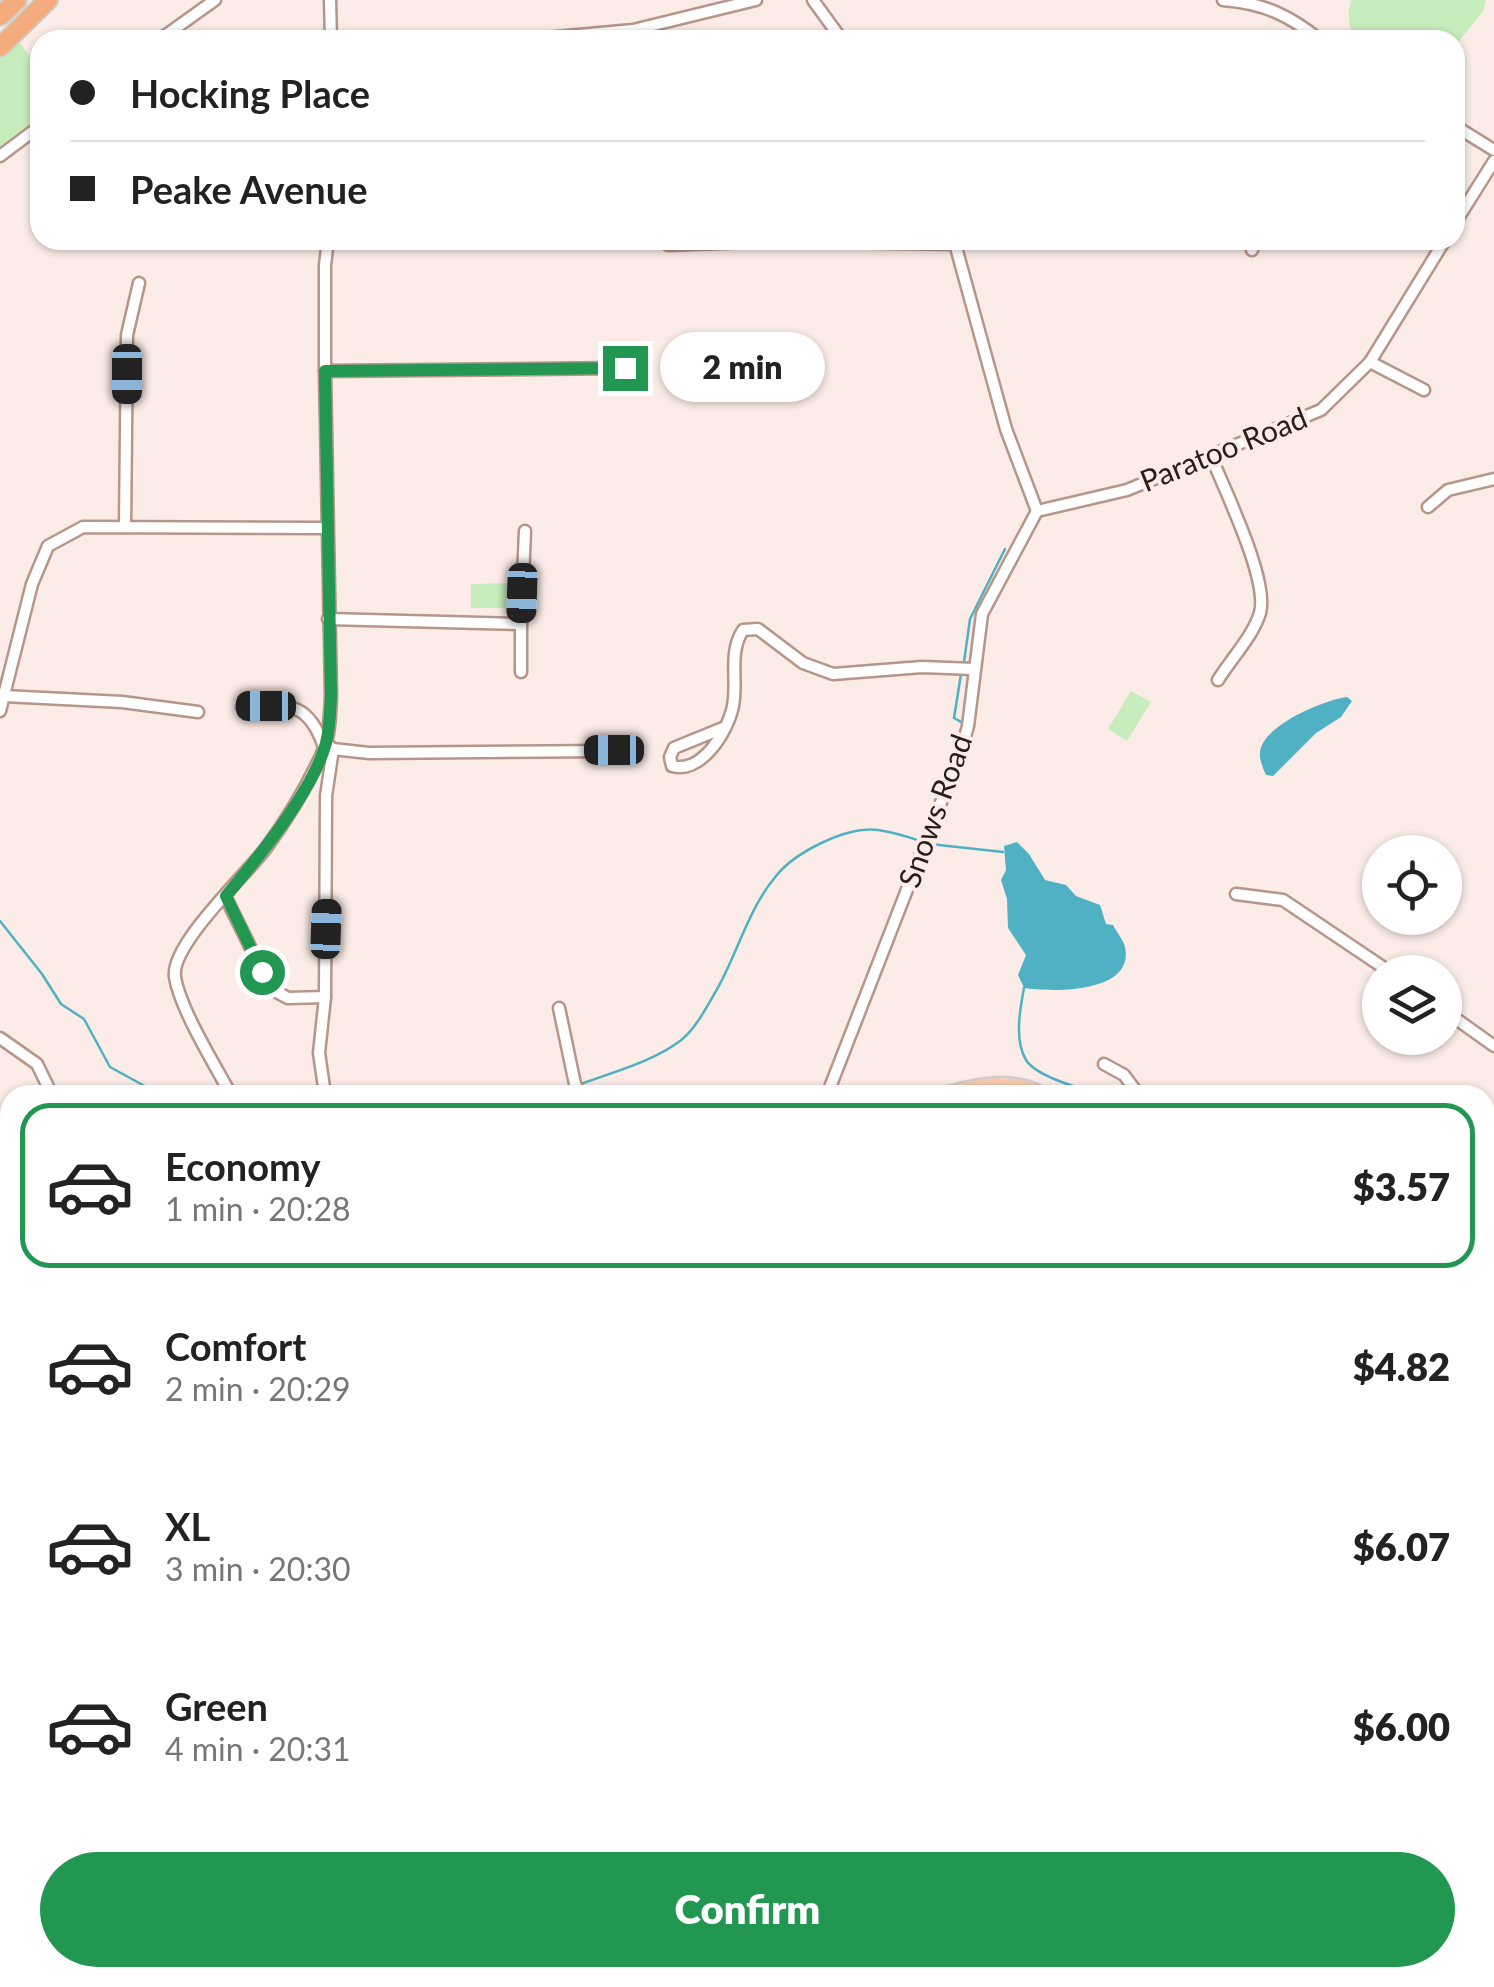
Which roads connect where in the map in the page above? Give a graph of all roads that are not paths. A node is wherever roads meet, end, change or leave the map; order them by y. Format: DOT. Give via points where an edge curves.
graph roads {
  1 [pos="17,0"];
  2 [pos="48,0"];
  3 [pos="215,0"];
  4 [pos="330,0"];
  5 [pos="756,0"];
  6 [pos="813,0"];
  7 [pos="1222,0"];
  8 [pos="0,16"];
  9 [pos="173,30"];
  10 [pos="331,30"];
  11 [pos="633,30"];
  12 [pos="835,30"];
  13 [pos="1305,30"];
  14 [pos="0,48"];
  15 [pos="1465,132"];
  16 [pos="30,134"];
  17 [pos="1494,150"];
  18 [pos="0,156"];
  19 [pos="1494,160"];
  20 [pos="1465,207"];
  21 [pos="327,250"];
  22 [pos="956,250"];
  23 [pos="1439,250"];
  24 [pos="139,283"];
  25 [pos="1370,362"];
  26 [pos="625,368"];
  27 [pos="325,371"];
  28 [pos="1424,390"];
  29 [pos="1211,456"];
  30 [pos="1494,479"];
  31 [pos="1428,507"];
  32 [pos="1038,511"];
  33 [pos="125,526"];
  34 [pos="327,528"];
  35 [pos="525,531"];
  36 [pos="328,619"];
  37 [pos="521,624"];
  38 [pos="974,669"];
  39 [pos="521,672"];
  40 [pos="1218,680"];
  41 [pos="4,696"];
  42 [pos="242,706"];
  43 [pos="0,711"];
  44 [pos="198,712"];
  45 [pos="722,728"];
  46 [pos="328,746"];
  47 [pos="614,750"];
  48 [pos="1236,894"];
  49 [pos="226,896"];
  50 [pos="1365,955"];
  51 [pos="325,997"];
  52 [pos="560,1008"];
  53 [pos="1462,1021"];
  54 [pos="0,1038"];
  55 [pos="1493,1040"];
  56 [pos="1104,1064"];
  57 [pos="47,1085"];
  58 [pos="225,1085"];
  59 [pos="324,1085"];
  60 [pos="577,1085"];
  61 [pos="831,1085"];
  62 [pos="1132,1085"];
  1 -- 8 [label="highway"];
  2 -- 14 [label="highway"];
  3 -- 9 [label="street"];
  4 -- 10 [label="street"];
  5 -- 11 [label="street"];
  6 -- 12 [label="street"];
  7 -- 13 [label="street" via="1274,9"];
  15 -- 17 [label="street"];
  16 -- 18 [label="street"];
  19 -- 20 [label="street"];
  21 -- 27 [label="street"];
  22 -- 32 [label="street" via="1006,429"];
  23 -- 25 [label="street, Paratoo Road"];
  24 -- 33 [label="street" via="127,335"];
  25 -- 28 [label="street"];
  25 -- 29 [label="street, Paratoo Road" via="1322,410"];
  26 -- 27 [label="street"];
  27 -- 34 [label="street"];
  29 -- 32 [label="street, Paratoo Road" via="1127,490"];
  29 -- 40 [label="street" via="1263,597 1259,618"];
  30 -- 31 [label="street" via="1448,490"];
  32 -- 38 [label="street, Snows Road" via="982,614"];
  33 -- 34 [label="street"];
  33 -- 41 [label="street" via="82,527 48,546"];
  34 -- 36 [label="street"];
  35 -- 37 [label="street"];
  36 -- 37 [label="street"];
  36 -- 46 [label="street"];
  37 -- 39 [label="street"];
  38 -- 45 [label="street" via="833,674 803,663 758,628 743,630 735,643 734,701"];
  38 -- 61 [label="street, Snows Road" via="968,726 930,837"];
  41 -- 43 [label="street"];
  41 -- 44 [label="street"];
  42 -- 46 [label="street" via="295,708 310,716"];
  45 -- 45 [label="street" via="698,762 672,766 674,748"];
  46 -- 47 [label="street" via="369,753"];
  46 -- 49 [label="street" via="265,849"];
  46 -- 51 [label="street"];
  48 -- 50 [label="street" via="1283,900"];
  49 -- 51 [label="street" via="271,989 288,998"];
  49 -- 58 [label="street" via="181,953 174,975"];
  51 -- 59 [label="street" via="319,1052"];
  52 -- 60 [label="street"];
  53 -- 55 [label="street"];
  54 -- 57 [label="street" via="37,1064"];
  56 -- 62 [label="street"];
}
